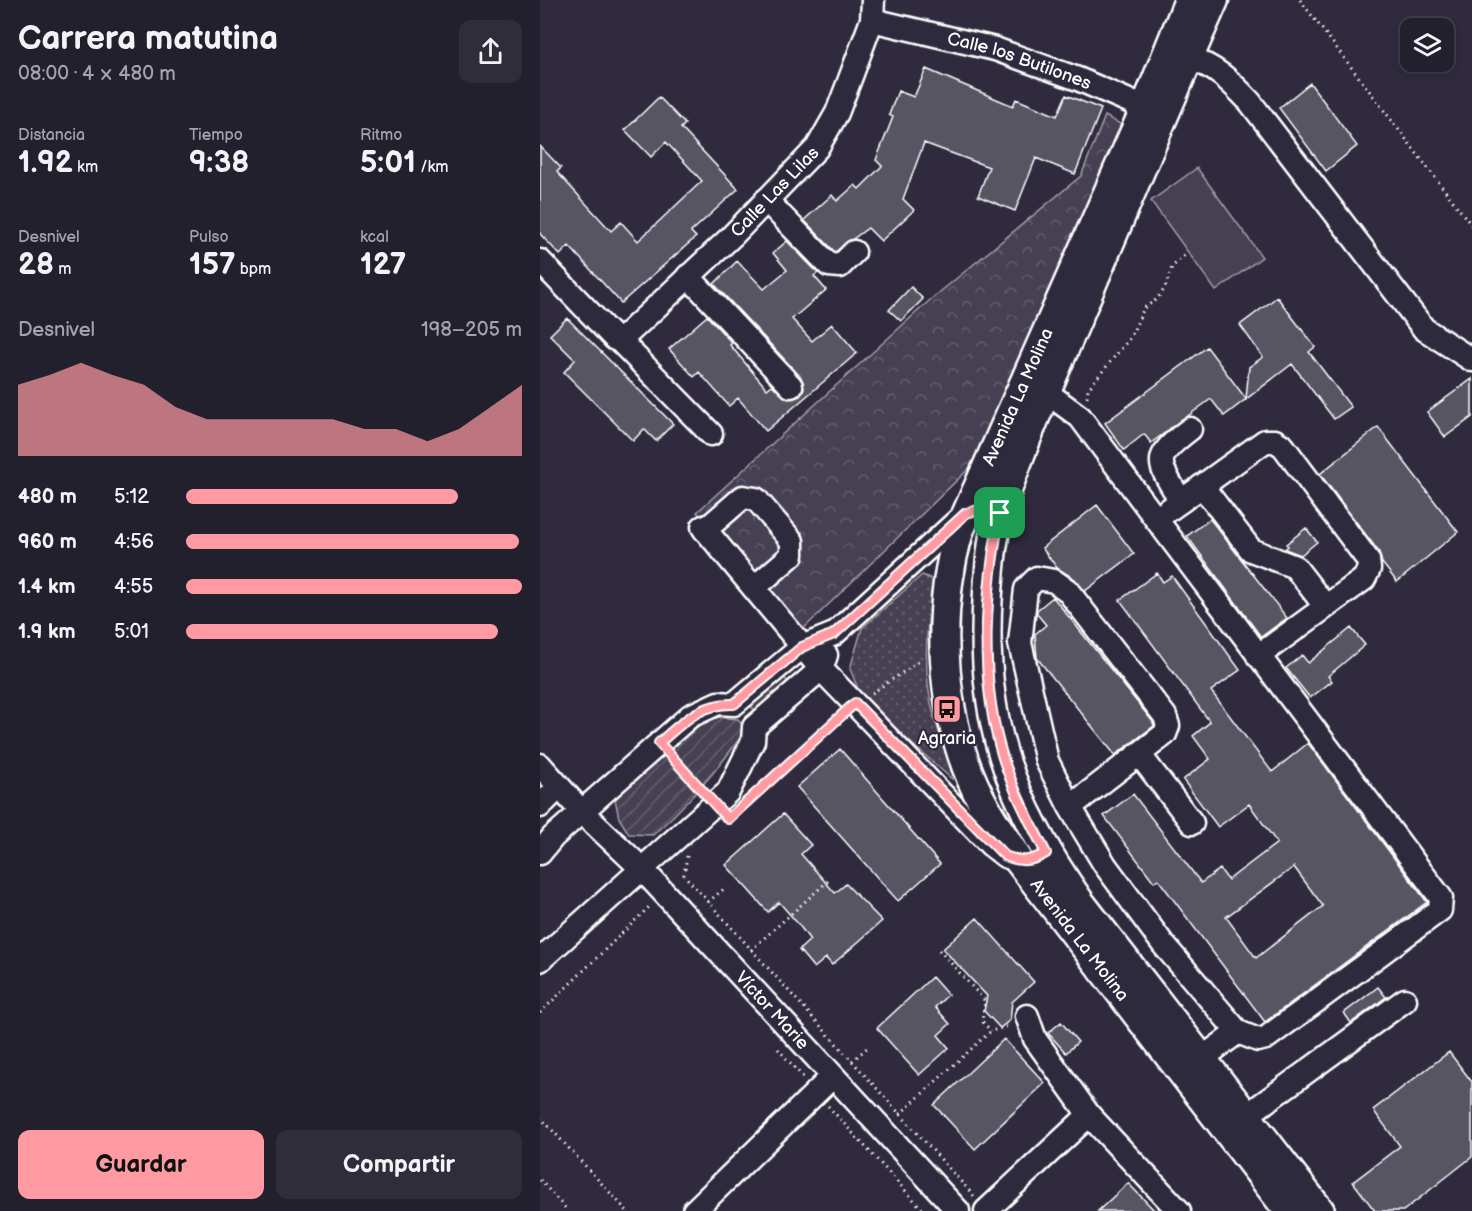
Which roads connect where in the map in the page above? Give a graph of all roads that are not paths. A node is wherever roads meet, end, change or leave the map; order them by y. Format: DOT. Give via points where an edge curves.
graph roads {
  1 [pos="1189,0"];
  2 [pos="1214,0"];
  3 [pos="872,10"];
  4 [pos="1188,58"];
  5 [pos="1153,112"];
  6 [pos="766,200"];
  7 [pos="854,252"];
  8 [pos="540,261"];
  9 [pos="688,276"];
  10 [pos="617,339"];
  11 [pos="1472,360"];
  12 [pos="791,386"];
  13 [pos="1046,392"];
  14 [pos="1190,429"];
  15 [pos="711,434"];
  16 [pos="1202,486"];
  17 [pos="1181,501"];
  18 [pos="966,513"];
  19 [pos="1000,513"];
  20 [pos="1156,519"];
  21 [pos="754,588"];
  22 [pos="1325,606"];
  23 [pos="834,634"];
  24 [pos="802,647"];
  25 [pos="1258,656"];
  26 [pos="821,669"];
  27 [pos="734,704"];
  28 [pos="754,727"];
  29 [pos="1139,754"];
  30 [pos="540,765"];
  31 [pos="559,787"];
  32 [pos="540,806"];
  33 [pos="1070,807"];
  34 [pos="582,812"];
  35 [pos="1192,823"];
  36 [pos="540,853"];
  37 [pos="1046,853"];
  38 [pos="1019,861"];
  39 [pos="642,869"];
  40 [pos="540,960"];
  41 [pos="1405,1000"];
  42 [pos="1020,1018"];
  43 [pos="1238,1032"];
  44 [pos="1201,1059"];
  45 [pos="832,1077"];
  46 [pos="1089,1114"];
  47 [pos="1246,1116"];
  48 [pos="983,1206"];
  49 [pos="694,1211"];
  50 [pos="957,1211"];
  51 [pos="1179,1211"];
  52 [pos="1289,1211"];
  53 [pos="1320,1211"];
  1 -- 5 [label="main road, Avenida La Molina"];
  2 -- 4 [label="main road, Avenida La Molina"];
  3 -- 5 [label="street, Calle los Butilones" via="1078,79"];
  3 -- 6 [label="street, Calle Las Lilas" via="827,133 808,160"];
  4 -- 5 [label="main road, Avenida La Molina"];
  4 -- 11 [label="street" via="1217,69 1233,83 1424,329"];
  5 -- 13 [label="main road, Avenida La Molina"];
  5 -- 18 [label="main road, Avenida La Molina"];
  6 -- 7 [label="street" via="829,265 840,266"];
  6 -- 9 [label="street, Calle Las Lilas"];
  8 -- 10 [label="street"];
  9 -- 10 [label="street, Calle Las Lilas"];
  9 -- 12 [label="street"];
  10 -- 15 [label="street"];
  13 -- 19 [label="main road, Avenida La Molina"];
  13 -- 20 [label="street" via="1081,418"];
  14 -- 17 [label="street" via="1165,448 1161,460"];
  16 -- 17 [label="street"];
  16 -- 22 [label="street" via="1251,550 1295,567"];
  16 -- 22 [label="street" via="1265,441 1283,446 1368,560 1364,579"];
  17 -- 20 [label="street"];
  18 -- 19 [label="main road" via="982,509"];
  18 -- 23 [label="street"];
  18 -- 38 [label="main road, Avenida La Molina" via="948,580 948,689 961,751 984,806"];
  19 -- 37 [label="main road, Avenida La Molina" via="986,618 993,715 1008,773"];
  20 -- 25 [label="street"];
  21 -- 21 [label="street" via="792,555 792,541 756,499 743,497 704,529"];
  21 -- 24 [label="street"];
  22 -- 25 [label="street"];
  23 -- 24 [label="street"];
  23 -- 26 [label="street"];
  24 -- 26 [label="street"];
  24 -- 27 [label="street"];
  25 -- 43 [label="street" via="1441,898 1440,910 1266,1038 1257,1040"];
  26 -- 28 [label="street"];
  26 -- 38 [label="street" via="992,845"];
  27 -- 28 [label="street" via="747,713"];
  27 -- 34 [label="street" via="702,708"];
  28 -- 39 [label="street" via="753,741 728,792"];
  29 -- 33 [label="street"];
  29 -- 33 [label="street" via="1165,734 1165,716 1067,590 1054,581 1037,578 1026,589 1020,643 1047,761"];
  29 -- 35 [label="street"];
  30 -- 31 [label="street, Víctor Marie"];
  31 -- 32 [label="street"];
  31 -- 34 [label="street, Víctor Marie"];
  33 -- 43 [label="street" via="1105,865 1150,926"];
  34 -- 36 [label="street"];
  34 -- 39 [label="street, Víctor Marie"];
  37 -- 38 [label="main road" via="1033,860"];
  37 -- 44 [label="main road, Avenida La Molina"];
  38 -- 52 [label="main road, Avenida La Molina"];
  39 -- 40 [label="street"];
  39 -- 45 [label="street, Víctor Marie"];
  41 -- 47 [label="street"];
  42 -- 46 [label="street"];
  43 -- 44 [label="street"];
  44 -- 47 [label="main road, Avenida La Molina"];
  45 -- 49 [label="street"];
  45 -- 50 [label="street, Víctor Marie"];
  46 -- 48 [label="street"];
  46 -- 51 [label="street"];
  47 -- 53 [label="main road, Avenida La Molina"];
}
